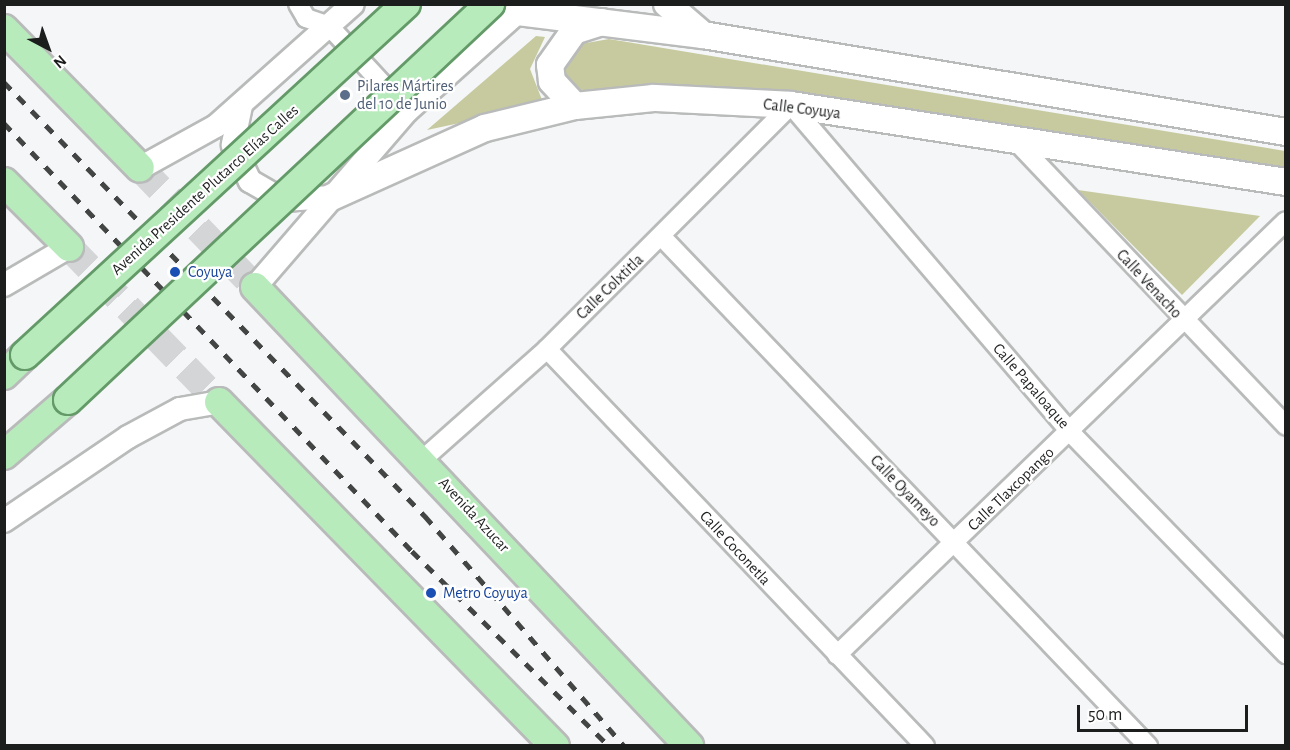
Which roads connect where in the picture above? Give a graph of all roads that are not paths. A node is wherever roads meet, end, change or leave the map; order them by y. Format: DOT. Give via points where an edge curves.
graph roads {
  1 [pos="298,4"];
  2 [pos="353,4"];
  3 [pos="406,4"];
  4 [pos="490,4"];
  5 [pos="667,4"];
  6 [pos="522,8"];
  7 [pos="605,21"];
  8 [pos="329,26"];
  9 [pos="4,29"];
  10 [pos="703,35"];
  11 [pos="791,105"];
  12 [pos="241,106"];
  13 [pos="575,106"];
  14 [pos="407,111"];
  15 [pos="1286,132"];
  16 [pos="1014,140"];
  17 [pos="140,168"];
  18 [pos="4,182"];
  19 [pos="1286,182"];
  20 [pos="332,196"];
  21 [pos="1286,221"];
  22 [pos="662,237"];
  23 [pos="69,247"];
  24 [pos="4,285"];
  25 [pos="255,287"];
  26 [pos="1183,321"];
  27 [pos="547,349"];
  28 [pos="4,375"];
  29 [pos="219,402"];
  30 [pos="1286,426"];
  31 [pos="1070,432"];
  32 [pos="4,455"];
  33 [pos="422,460"];
  34 [pos="4,520"];
  35 [pos="955,544"];
  36 [pos="1286,654"];
  37 [pos="837,655"];
  38 [pos="548,743"];
  39 [pos="689,746"];
  40 [pos="925,746"];
  41 [pos="1148,746"];
  1 -- 8 [label="street" via="306,18"];
  2 -- 8 [label="street"];
  3 -- 28 [label="main road, Avenida Presidente Plutarco Elías Calles, bridge"];
  4 -- 32 [label="main road, bridge" via="309,171 222,260"];
  5 -- 10 [label="main road"];
  6 -- 7 [label="main road"];
  6 -- 14 [label="street"];
  7 -- 10 [label="main road"];
  7 -- 13 [label="main road" via="574,31 550,64 552,81"];
  8 -- 12 [label="street"];
  8 -- 14 [label="street"];
  9 -- 17 [label="main road"];
  10 -- 15 [label="main road"];
  11 -- 13 [label="main road, Calle Coyuya" via="654,98"];
  11 -- 16 [label="main road, Calle Coyuya"];
  11 -- 22 [label="street, Calle Colxtitla"];
  11 -- 31 [label="street, Calle Papaloaque"];
  12 -- 17 [label="street" via="175,152"];
  12 -- 20 [label="street" via="233,145 250,181 283,200"];
  13 -- 20 [label="main road, Calle Coyuya" via="485,128"];
  14 -- 20 [label="street"];
  16 -- 19 [label="main road, Calle Coyuya"];
  16 -- 26 [label="street, Calle Venacho"];
  18 -- 23 [label="main road"];
  20 -- 25 [label="street"];
  21 -- 26 [label="street, Calle Tlaxcopango"];
  22 -- 27 [label="street, Calle Colxtitla"];
  22 -- 35 [label="street, Calle Oyameyo"];
  23 -- 24 [label="street"];
  25 -- 33 [label="main road, Avenida Azucar"];
  26 -- 30 [label="street, Calle Venacho"];
  26 -- 31 [label="street, Calle Tlaxcopango"];
  27 -- 33 [label="street, Calle Colxtitla"];
  27 -- 37 [label="street, Calle Coconetla"];
  29 -- 34 [label="street" via="180,409 128,437"];
  29 -- 38 [label="main road"];
  31 -- 35 [label="street, Calle Tlaxcopango"];
  31 -- 36 [label="street, Calle Papaloaque"];
  33 -- 39 [label="main road, Avenida Azucar"];
  35 -- 37 [label="street, Calle Tlaxcopango"];
  35 -- 41 [label="street, Calle Oyameyo"];
  37 -- 40 [label="street, Calle Coconetla"];
}
